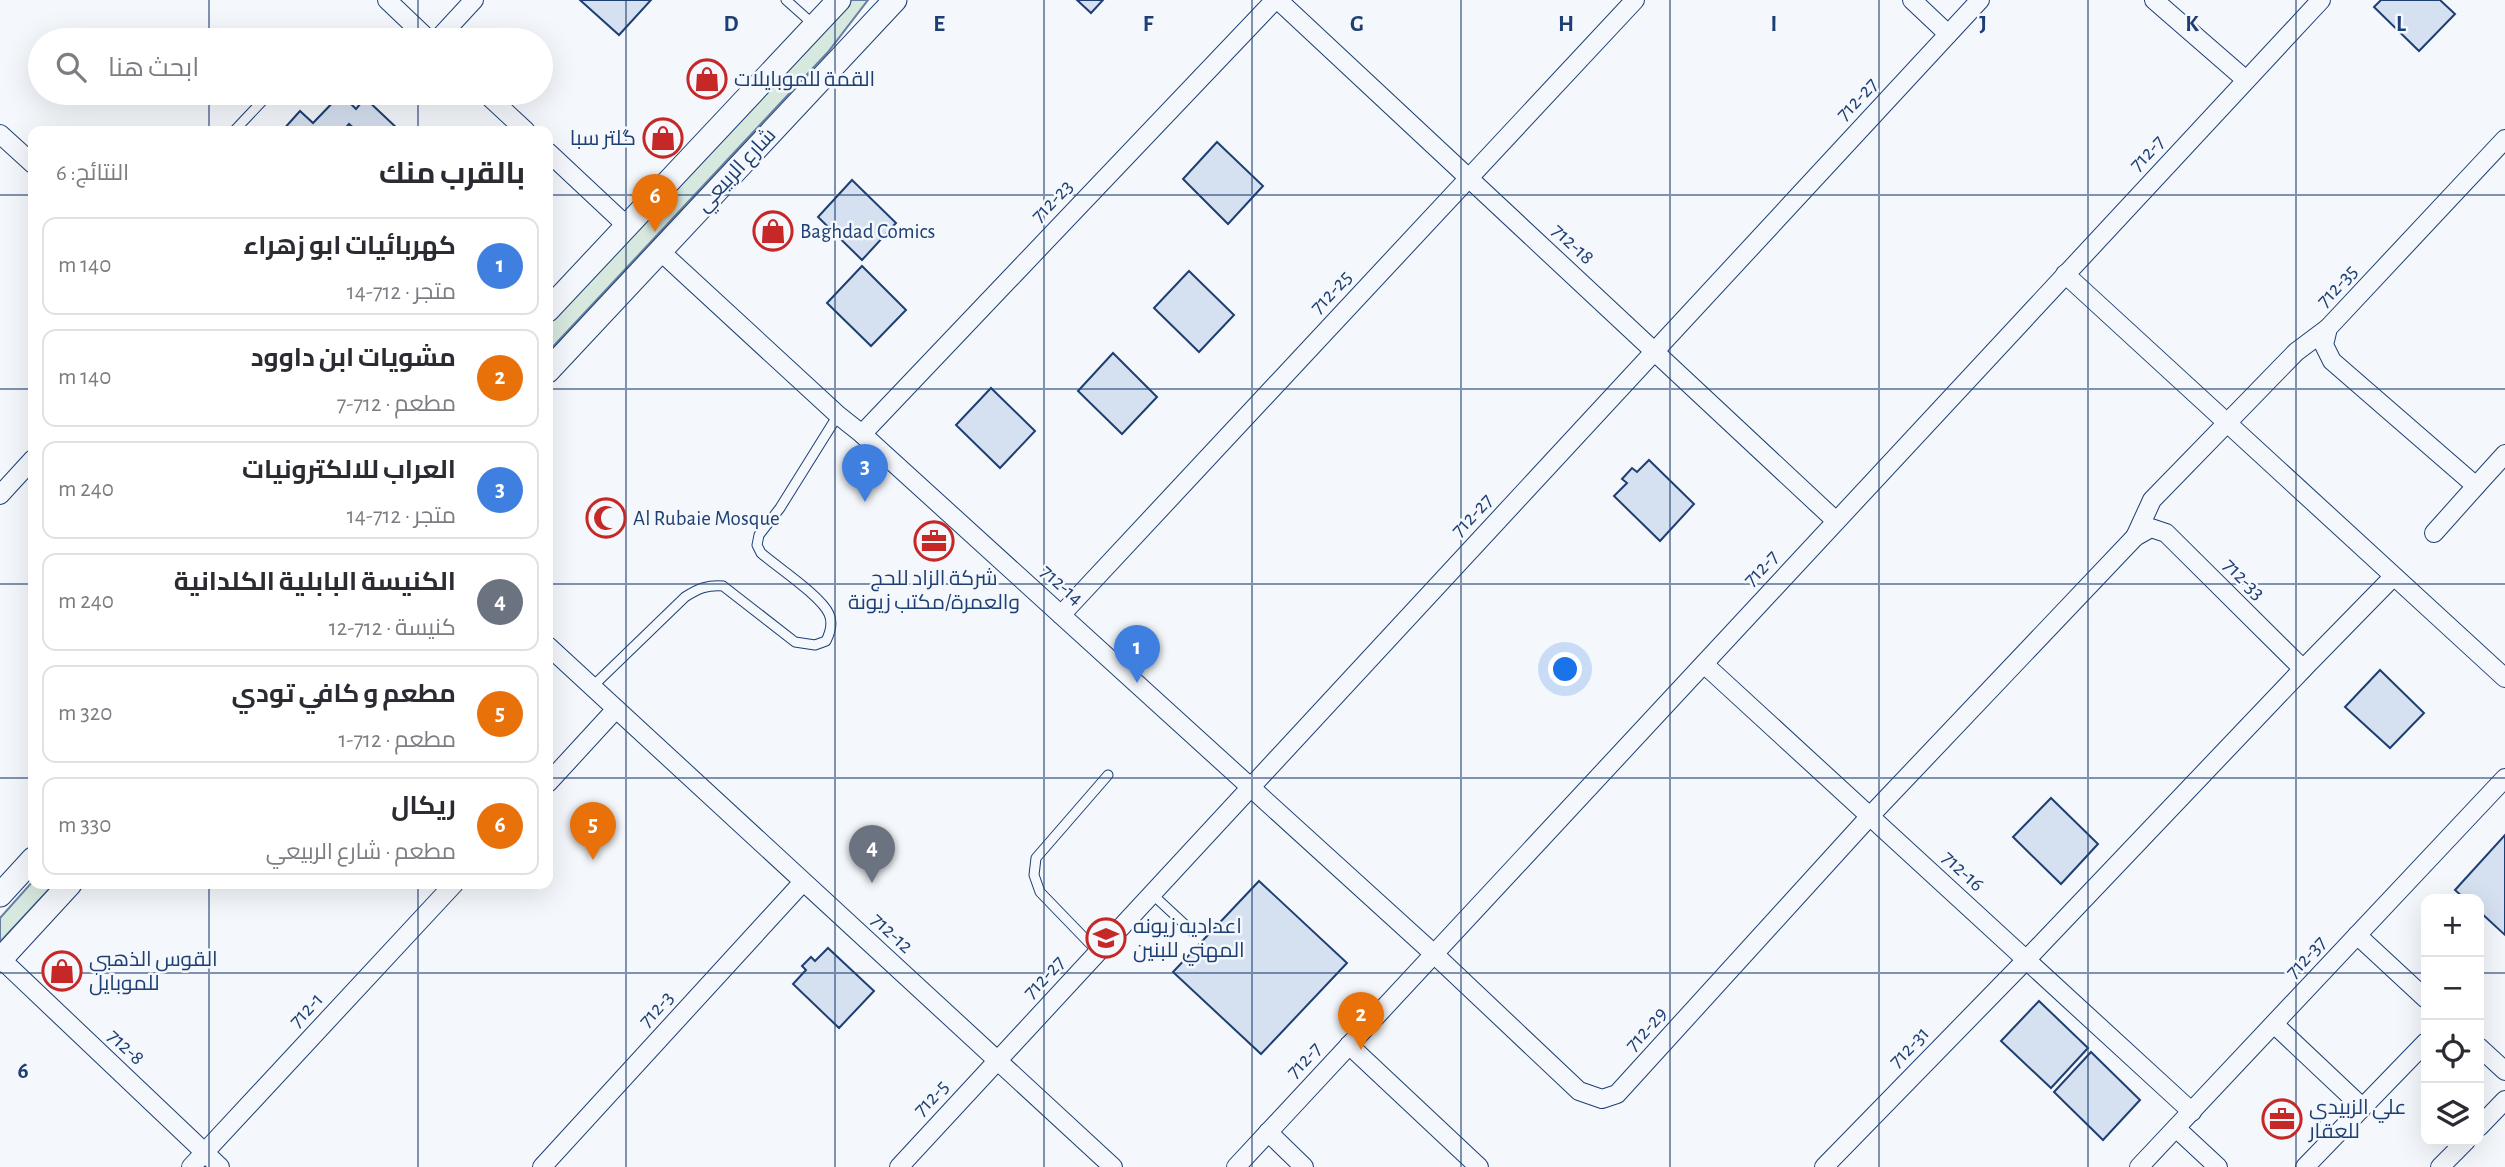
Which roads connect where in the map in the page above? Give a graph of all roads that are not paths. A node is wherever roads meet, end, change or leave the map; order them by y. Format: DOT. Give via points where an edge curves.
graph roads {
  1 [pos="387,0"];
  2 [pos="474,0"];
  3 [pos="786,0"];
  4 [pos="839,0"];
  5 [pos="895,0"];
  6 [pos="1277,0"];
  7 [pos="1635,0"];
  8 [pos="1912,0"];
  9 [pos="1980,0"];
  10 [pos="2154,0"];
  11 [pos="2320,0"];
  12 [pos="816,26"];
  13 [pos="416,28"];
  14 [pos="448,28"];
  15 [pos="1948,34"];
  16 [pos="2246,80"];
  17 [pos="259,105"];
  18 [pos="498,105"];
  19 [pos="239,126"];
  20 [pos="521,126"];
  21 [pos="0,134"];
  22 [pos="2505,139"];
  23 [pos="553,157"];
  24 [pos="28,159"];
  25 [pos="1469,178"];
  26 [pos="627,226"];
  27 [pos="660,251"];
  28 [pos="2065,275"];
  29 [pos="553,305"];
  30 [pos="2328,328"];
  31 [pos="1654,351"];
  32 [pos="553,366"];
  33 [pos="838,415"];
  34 [pos="2227,424"];
  35 [pos="862,434"];
  36 [pos="2505,454"];
  37 [pos="28,464"];
  38 [pos="2476,486"];
  39 [pos="0,495"];
  40 [pos="1836,521"];
  41 [pos="2434,533"];
  42 [pos="2135,537"];
  43 [pos="2393,577"];
  44 [pos="1061,615"];
  45 [pos="553,651"];
  46 [pos="1703,664"];
  47 [pos="2303,669"];
  48 [pos="2505,678"];
  49 [pos="592,687"];
  50 [pos="616,709"];
  51 [pos="1108,775"];
  52 [pos="553,778"];
  53 [pos="2505,778"];
  54 [pos="1251,787"];
  55 [pos="1870,816"];
  56 [pos="28,864"];
  57 [pos="803,882"];
  58 [pos="64,889"];
  59 [pos="449,889"];
  60 [pos="1152,894"];
  61 [pos="0,895"];
  62 [pos="1194,933"];
  63 [pos="2357,935"];
  64 [pos="1098,952"];
  65 [pos="1434,954"];
  66 [pos="0,960"];
  67 [pos="2026,960"];
  68 [pos="2421,994"];
  69 [pos="2274,1024"];
  70 [pos="1349,1045"];
  71 [pos="2421,1047"];
  72 [pos="2484,1052"];
  73 [pos="997,1060"];
  74 [pos="2505,1071"];
  75 [pos="2505,1100"];
  76 [pos="2362,1107"];
  77 [pos="2192,1112"];
  78 [pos="2484,1122"];
  79 [pos="2176,1128"];
  80 [pos="1268,1132"];
  81 [pos="2461,1146"];
  82 [pos="205,1153"];
  83 [pos="191,1167"];
  84 [pos="220,1167"];
  85 [pos="542,1167"];
  86 [pos="899,1167"];
  87 [pos="1113,1167"];
  88 [pos="1236,1167"];
  89 [pos="1304,1167"];
  90 [pos="1479,1167"];
  91 [pos="1824,1167"];
  92 [pos="2139,1167"];
  93 [pos="2218,1167"];
  94 [pos="2305,1167"];
  95 [pos="2440,1167"];
  1 -- 13 [label="street"];
  2 -- 14 [label="street"];
  3 -- 12 [label="lane"];
  4 -- 12 [label="street, شارع الربيعي"];
  5 -- 27 [label="street, شارع الربيعي"];
  6 -- 25 [label="street, 712-18"];
  6 -- 35 [label="street, 712-23"];
  7 -- 25 [label="street, 712-25"];
  8 -- 15 [label="street"];
  9 -- 15 [label="street, 712-27"];
  10 -- 16 [label="street"];
  11 -- 16 [label="street, 712-7"];
  12 -- 26 [label="street, شارع الربيعي"];
  15 -- 31 [label="street, 712-27"];
  16 -- 28 [label="street, 712-7"];
  17 -- 19 [label="lane"];
  18 -- 20 [label="street"];
  21 -- 24 [label="street"];
  22 -- 30 [label="street, 712-35"];
  23 -- 26 [label="street"];
  25 -- 31 [label="street, 712-18"];
  25 -- 44 [label="street, 712-25"];
  26 -- 29 [label="street, شارع الربيعي"];
  27 -- 32 [label="street, شارع الربيعي"];
  27 -- 33 [label="street, 712-14"];
  28 -- 34 [label="street"];
  28 -- 40 [label="street, 712-7"];
  30 -- 34 [label="street" via="2296,352"];
  30 -- 38 [label="street, 712-35" via="2324,345 2332,360"];
  31 -- 40 [label="street, 712-18"];
  31 -- 54 [label="street, 712-27"];
  33 -- 35 [label="street, 712-14"];
  33 -- 49 [label="lane" via="759,535 757,545 822,603 830,616 826,641 815,645 795,642 723,586 710,585 685,597"];
  34 -- 42 [label="street" via="2152,500"];
  34 -- 43 [label="street"];
  35 -- 44 [label="street, 712-14"];
  36 -- 38 [label="street"];
  37 -- 39 [label="street"];
  38 -- 41 [label="street"];
  40 -- 46 [label="street, 712-7"];
  42 -- 47 [label="street, 712-33" via="2151,528 2166,533"];
  42 -- 55 [label="street"];
  43 -- 47 [label="street"];
  43 -- 48 [label="street"];
  44 -- 54 [label="street, 712-14"];
  45 -- 49 [label="street, 712-12"];
  46 -- 55 [label="street, 712-16"];
  46 -- 65 [label="street, 712-7"];
  47 -- 67 [label="street"];
  49 -- 50 [label="street, 712-12"];
  50 -- 52 [label="street"];
  50 -- 57 [label="street, 712-12"];
  51 -- 64 [label="lane" via="1035,859 1034,875 1040,892"];
  53 -- 63 [label="street, 712-37"];
  54 -- 60 [label="street, 712-27"];
  54 -- 65 [label="street, 712-14"];
  55 -- 65 [label="street, 712-29" via="1617,1094 1602,1099 1579,1091"];
  55 -- 67 [label="street, 712-16"];
  56 -- 61 [label="street"];
  57 -- 73 [label="street, 712-12"];
  57 -- 85 [label="street, 712-3"];
  58 -- 66 [label="street"];
  59 -- 82 [label="street, 712-1"];
  60 -- 62 [label="lane"];
  60 -- 64 [label="street, 712-27"];
  63 -- 68 [label="street"];
  63 -- 69 [label="street, 712-37"];
  64 -- 73 [label="street, 712-27"];
  65 -- 70 [label="street, 712-7"];
  66 -- 82 [label="street, 712-8"];
  67 -- 77 [label="street, 712-16"];
  67 -- 91 [label="street, 712-31"];
  69 -- 76 [label="street"];
  69 -- 77 [label="street, 712-37"];
  70 -- 80 [label="street, 712-7"];
  70 -- 90 [label="street"];
  71 -- 76 [label="street"];
  72 -- 74 [label="street"];
  73 -- 86 [label="street, 712-5"];
  73 -- 87 [label="street, 712-12"];
  75 -- 78 [label="street"];
  76 -- 94 [label="street"];
  77 -- 79 [label="street, 712-37"];
  79 -- 92 [label="street, 712-37"];
  79 -- 93 [label="street"];
  80 -- 88 [label="street, 712-7"];
  80 -- 89 [label="street"];
  81 -- 95 [label="street"];
  82 -- 83 [label="street, 712-1"];
  82 -- 84 [label="street, 712-8"];
}
